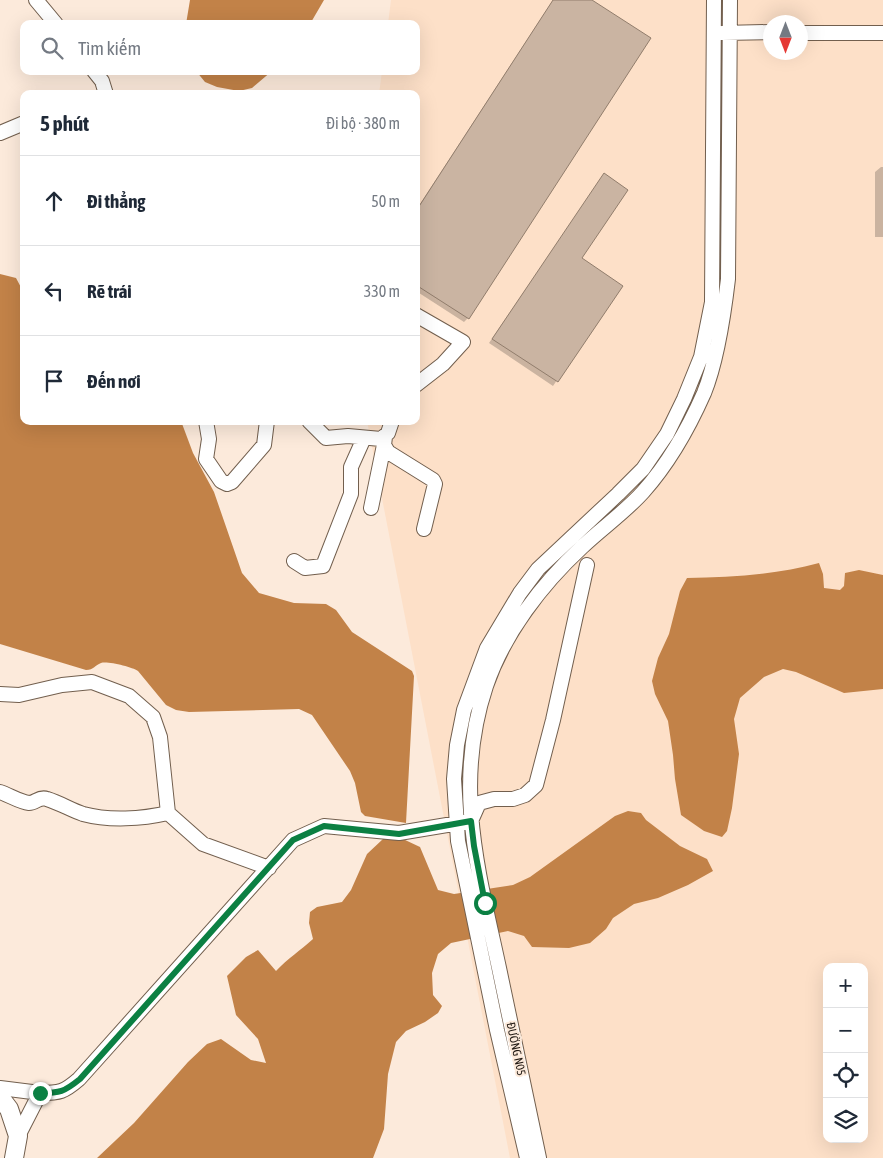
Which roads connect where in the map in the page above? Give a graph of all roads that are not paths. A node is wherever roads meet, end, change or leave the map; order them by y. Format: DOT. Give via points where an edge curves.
graph roads {
  1 [pos="36,0"];
  2 [pos="714,0"];
  3 [pos="730,0"];
  4 [pos="53,20"];
  5 [pos="763,32"];
  6 [pos="808,32"];
  7 [pos="714,33"];
  8 [pos="730,33"];
  9 [pos="883,33"];
  10 [pos="98,75"];
  11 [pos="105,90"];
  12 [pos="20,125"];
  13 [pos="0,133"];
  14 [pos="420,317"];
  15 [pos="420,382"];
  16 [pos="207,425"];
  17 [pos="266,425"];
  18 [pos="313,425"];
  19 [pos="390,425"];
  20 [pos="364,438"];
  21 [pos="384,441"];
  22 [pos="371,508"];
  23 [pos="424,529"];
  24 [pos="294,562"];
  25 [pos="587,565"];
  26 [pos="0,694"];
  27 [pos="0,792"];
  28 [pos="168,813"];
  29 [pos="471,821"];
  30 [pos="456,824"];
  31 [pos="269,868"];
  32 [pos="0,1088"];
  33 [pos="40,1093"];
  34 [pos="0,1097"];
  35 [pos="18,1136"];
  36 [pos="14,1158"];
  37 [pos="526,1158"];
  38 [pos="539,1158"];
  1 -- 4 [label="street"];
  2 -- 7 [label="street, ĐƯỜNG N05"];
  3 -- 8 [label="street, ĐƯỜNG N05"];
  5 -- 8 [label="street"];
  6 -- 9 [label="street"];
  7 -- 8 [label="street"];
  7 -- 30 [label="street, ĐƯỜNG N05" via="712,302 701,357 666,434 643,469 538,569 498,628 464,710 454,778"];
  8 -- 29 [label="street, ĐƯỜNG N05" via="728,279 716,350 705,391 667,460 644,491 548,580 499,655 486,685 471,754"];
  10 -- 11 [label="street"];
  12 -- 13 [label="street"];
  14 -- 15 [label="street" via="463,342 443,364"];
  16 -- 17 [label="street" via="209,439 206,459 227,484 264,445"];
  18 -- 20 [label="street" via="326,438"];
  19 -- 21 [label="street"];
  20 -- 21 [label="street"];
  20 -- 24 [label="street" via="351,466 350,494 323,566 305,568"];
  21 -- 22 [label="street"];
  21 -- 23 [label="street" via="388,452 433,480"];
  25 -- 29 [label="street" via="536,785 525,795 513,799 479,803"];
  26 -- 28 [label="street" via="19,695 92,682 130,696 153,717 160,737"];
  27 -- 28 [label="street" via="28,803 47,799 103,818"];
  28 -- 31 [label="street" via="203,844"];
  29 -- 30 [label="street"];
  29 -- 38 [label="street, ĐƯỜNG N05" via="481,885"];
  30 -- 31 [label="street" via="399,834 324,826 293,840"];
  30 -- 37 [label="street, ĐƯỜNG N05" via="478,944"];
  31 -- 33 [label="street" via="80,1079 66,1090"];
  32 -- 33 [label="street"];
  33 -- 35 [label="street"];
  34 -- 35 [label="main road" via="9,1109"];
  35 -- 36 [label="main road"];
}
